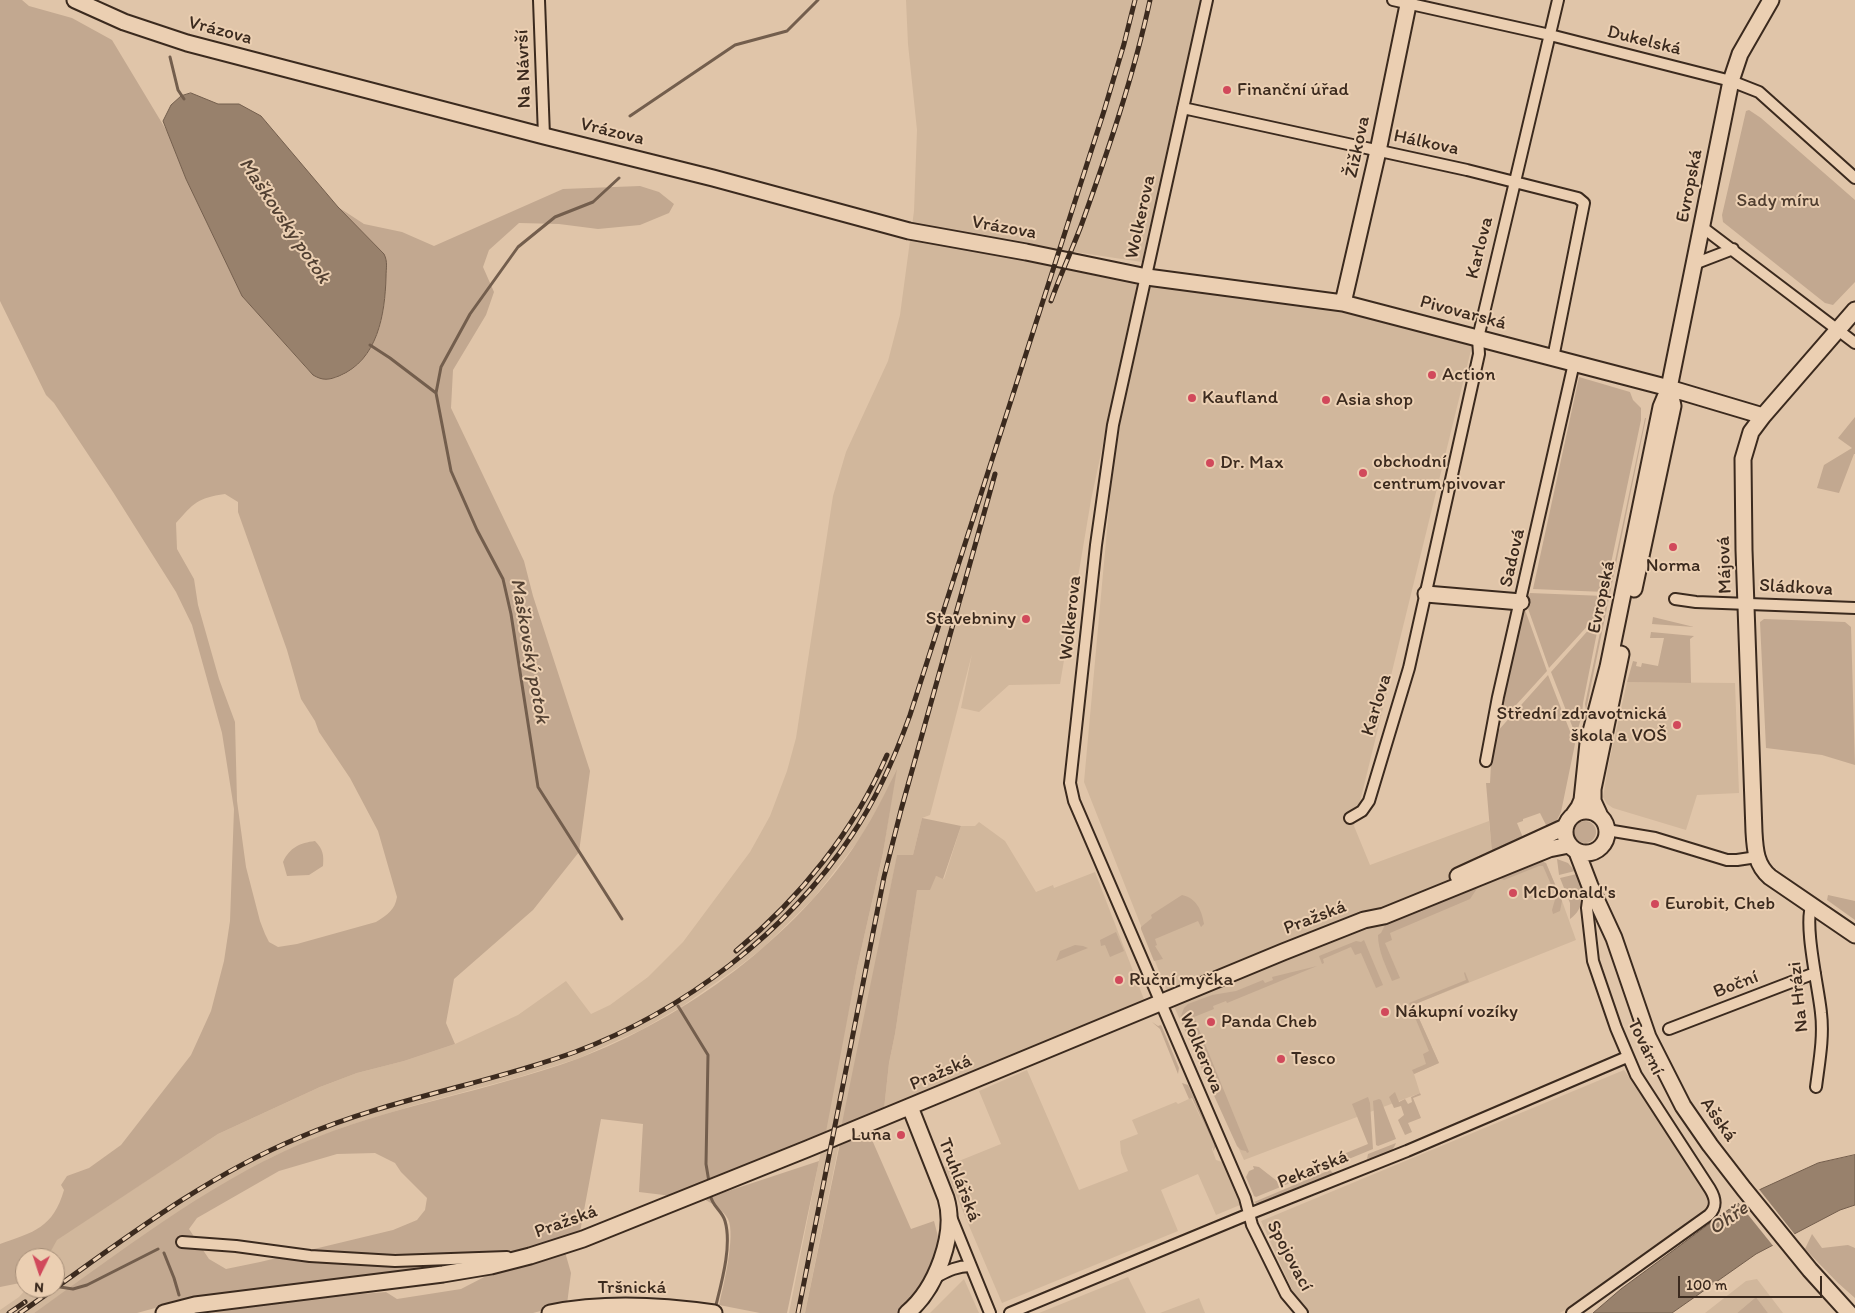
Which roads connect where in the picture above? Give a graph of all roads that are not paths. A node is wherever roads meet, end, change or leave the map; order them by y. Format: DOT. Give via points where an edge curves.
graph roads {
  1 [pos="75,0"];
  2 [pos="539,0"];
  3 [pos="1207,0"];
  4 [pos="1393,0"];
  5 [pos="1558,0"];
  6 [pos="1771,0"];
  7 [pos="1409,2"];
  8 [pos="1550,35"];
  9 [pos="1731,81"];
  10 [pos="1183,108"];
  11 [pos="544,136"];
  12 [pos="1378,151"];
  13 [pos="1855,178"];
  14 [pos="1516,183"];
  15 [pos="1702,227"];
  16 [pos="1733,249"];
  17 [pos="1694,264"];
  18 [pos="1147,277"];
  19 [pos="1343,303"];
  20 [pos="1855,310"];
  21 [pos="1839,330"];
  22 [pos="1478,338"];
  23 [pos="1855,343"];
  24 [pos="1553,358"];
  25 [pos="1574,363"];
  26 [pos="1669,388"];
  27 [pos="1763,416"];
  28 [pos="1426,594"];
  29 [pos="1675,599"];
  30 [pos="1521,602"];
  31 [pos="1746,603"];
  32 [pos="1855,608"];
  33 [pos="1486,761"];
  34 [pos="1574,814"];
  35 [pos="1599,814"];
  36 [pos="1350,818"];
  37 [pos="1565,827"];
  38 [pos="1607,830"];
  39 [pos="1573,849"];
  40 [pos="1596,850"];
  41 [pos="1757,857"];
  42 [pos="1590,886"];
  43 [pos="1812,904"];
  44 [pos="1364,920"];
  45 [pos="1855,935"];
  46 [pos="1614,938"];
  47 [pos="1814,973"];
  48 [pos="1160,1003"];
  49 [pos="1669,1028"];
  50 [pos="1628,1057"];
  51 [pos="1816,1087"];
  52 [pos="910,1107"];
  53 [pos="950,1213"];
  54 [pos="1249,1214"];
  55 [pos="182,1242"];
  56 [pos="530,1256"];
  57 [pos="970,1266"];
  58 [pos="934,1278"];
  59 [pos="1836,1298"];
  60 [pos="1855,1310"];
  61 [pos="164,1313"];
  62 [pos="550,1313"];
  63 [pos="714,1313"];
  64 [pos="907,1313"];
  65 [pos="990,1313"];
  66 [pos="1010,1313"];
  67 [pos="1302,1313"];
  68 [pos="1572,1313"];
  69 [pos="1849,1313"];
  1 -- 11 [label="main road, Vrázova" via="124,22 188,43"];
  2 -- 11 [label="street, Na Návrší"];
  3 -- 10 [label="street, Wolkerova"];
  4 -- 7 [label="street, Dukelská"];
  5 -- 8 [label="street, Karlova"];
  6 -- 9 [label="main road, Evropská" via="1740,54"];
  7 -- 8 [label="street, Dukelská"];
  7 -- 12 [label="main road, Žižkova"];
  8 -- 9 [label="street, Dukelská"];
  8 -- 14 [label="street, Karlova"];
  9 -- 13 [label="street, Dukelská" via="1759,92"];
  9 -- 15 [label="main road, Evropská"];
  10 -- 12 [label="street, Hálkova"];
  10 -- 18 [label="street, Wolkerova"];
  11 -- 18 [label="main road, Vrázova" via="909,231"];
  12 -- 14 [label="street, Hálkova"];
  12 -- 19 [label="main road, Žižkova"];
  14 -- 22 [label="street, Karlova"];
  14 -- 24 [label="street" via="1578,198 1584,203"];
  15 -- 16 [label="street"];
  15 -- 17 [label="main road, Evropská"];
  16 -- 17 [label="street"];
  16 -- 21 [label="street"];
  17 -- 26 [label="main road, Evropská"];
  18 -- 19 [label="main road, Pivovarská"];
  18 -- 48 [label="street, Wolkerova" via="1113,425 1096,545 1070,783 1074,801"];
  19 -- 22 [label="main road, Pivovarská"];
  20 -- 21 [label="main road, Májová"];
  21 -- 23 [label="street"];
  21 -- 27 [label="main road, Májová"];
  22 -- 24 [label="main road, Pivovarská"];
  22 -- 28 [label="street, Karlova" via="1479,354"];
  24 -- 25 [label="main road, Pivovarská"];
  25 -- 26 [label="main road, Pivovarská"];
  25 -- 30 [label="street, Sadová"];
  26 -- 27 [label="main road, Pivovarská"];
  26 -- 34 [label="main road, Evropská" via="1661,407 1610,658 1588,743 1582,800"];
  26 -- 35 [label="main road, Evropská" via="1673,406 1593,789 1593,801"];
  27 -- 31 [label="main road, Májová" via="1751,432 1743,459"];
  28 -- 30 [label="main road"];
  28 -- 36 [label="street, Karlova" via="1409,668 1369,801 1362,812"];
  29 -- 31 [label="street, Sládkova"];
  30 -- 33 [label="street, Sadová"];
  31 -- 32 [label="street, Sládkova"];
  31 -- 41 [label="main road, Májová"];
  34 -- 35 [label="main road" via="1586,810"];
  34 -- 37 [label="main road"];
  35 -- 38 [label="main road"];
  37 -- 39 [label="main road" via="1566,840"];
  37 -- 44 [label="main road, Pražská"];
  38 -- 40 [label="main road" via="1604,843"];
  38 -- 41 [label="street" via="1655,838 1727,860"];
  39 -- 40 [label="main road" via="1590,853"];
  39 -- 42 [label="main road, Ašská"];
  39 -- 44 [label="main road, Pražská" via="1548,849 1384,916"];
  40 -- 46 [label="main road, Ašská" via="1594,867"];
  41 -- 43 [label="main road" via="1766,874"];
  42 -- 46 [label="main road, Ašská"];
  42 -- 50 [label="street, Tovární" via="1587,908 1593,961"];
  43 -- 45 [label="main road"];
  43 -- 47 [label="street, Na Hrázi"];
  44 -- 48 [label="main road, Pražská"];
  46 -- 59 [label="main road, Ašská" via="1636,1005 1662,1066 1695,1124 1744,1189"];
  47 -- 49 [label="street, Boční"];
  47 -- 51 [label="street, Na Hrázi" via="1822,1014"];
  48 -- 52 [label="main road, Pražská"];
  48 -- 54 [label="street, Wolkerova" via="1245,1198"];
  50 -- 54 [label="street, Pekařská"];
  50 -- 68 [label="street, Tovární" via="1636,1075 1710,1190 1715,1207 1709,1215"];
  52 -- 53 [label="main road, Truhlářská"];
  52 -- 56 [label="main road, Pražská" via="583,1239"];
  53 -- 57 [label="street, Truhlářská"];
  53 -- 58 [label="main road" via="945,1246"];
  54 -- 66 [label="street, Pekařská"];
  54 -- 67 [label="street, Spojovací" via="1286,1294"];
  55 -- 56 [label="street, Pražská" via="310,1256 395,1261"];
  56 -- 61 [label="main road, Pražská" via="443,1274 195,1305"];
  57 -- 58 [label="street" via="961,1266"];
  57 -- 65 [label="street, Truhlářská"];
  58 -- 64 [label="main road"];
  59 -- 60 [label="main road, Ašská"];
  59 -- 69 [label="main road, Ašská"];
  62 -- 63 [label="main road, Tršnická" via="636,1306"];
}
